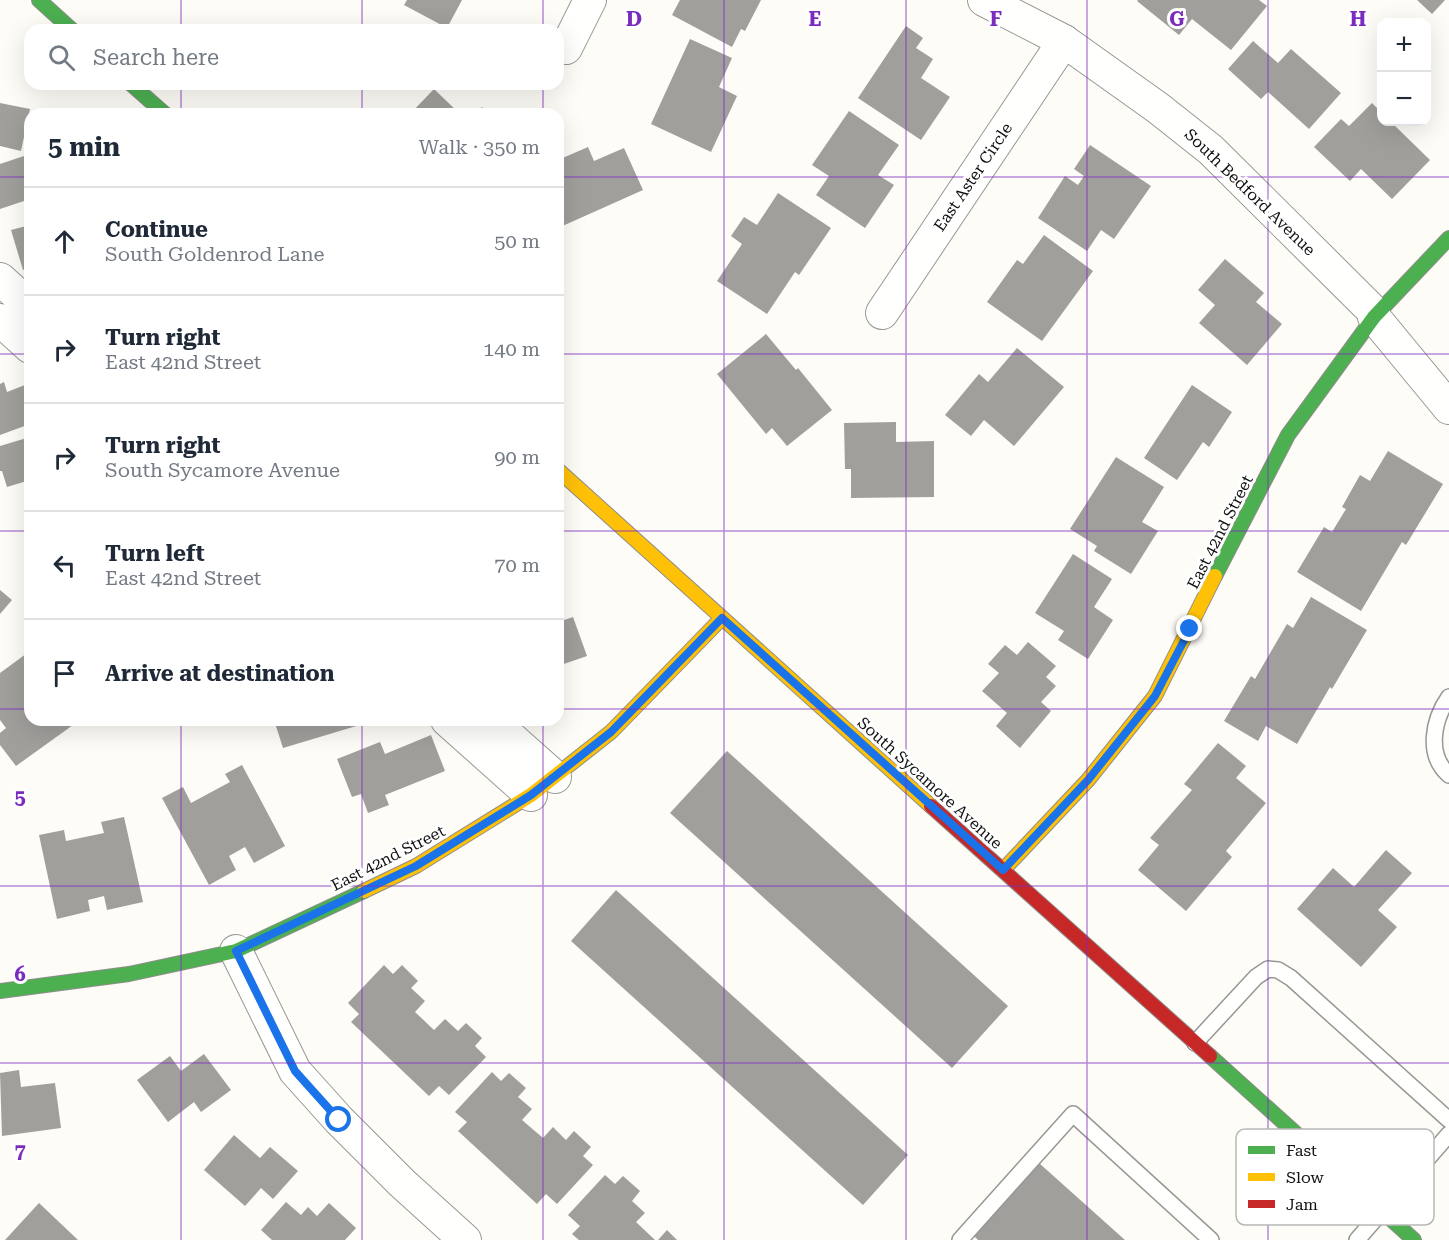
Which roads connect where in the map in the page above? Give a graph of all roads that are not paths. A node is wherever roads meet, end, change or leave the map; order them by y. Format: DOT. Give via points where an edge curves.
graph roads {
  1 [pos="39,0"];
  2 [pos="590,0"];
  3 [pos="984,0"];
  4 [pos="65,24"];
  5 [pos="1064,41"];
  6 [pos="566,48"];
  7 [pos="139,90"];
  8 [pos="158,108"];
  9 [pos="1449,238"];
  10 [pos="0,279"];
  11 [pos="24,301"];
  12 [pos="882,313"];
  13 [pos="1374,317"];
  14 [pos="0,320"];
  15 [pos="24,342"];
  16 [pos="1449,408"];
  17 [pos="564,475"];
  18 [pos="722,618"];
  19 [pos="1449,697"];
  20 [pos="456,726"];
  21 [pos="496,726"];
  22 [pos="1449,775"];
  23 [pos="543,786"];
  24 [pos="1003,870"];
  25 [pos="236,951"];
  26 [pos="0,991"];
  27 [pos="1195,1043"];
  28 [pos="1449,1120"];
  29 [pos="1291,1129"];
  30 [pos="1449,1134"];
  31 [pos="1434,1152"];
  32 [pos="1371,1225"];
  33 [pos="1397,1225"];
  34 [pos="465,1240"];
  35 [pos="960,1240"];
  36 [pos="1211,1240"];
  37 [pos="1357,1240"];
  38 [pos="1414,1240"];
  1 -- 4 [label="street"];
  2 -- 6 [label="street"];
  3 -- 5 [label="street, South Bedford Avenue"];
  5 -- 12 [label="street, East Aster Circle"];
  5 -- 13 [label="street, South Bedford Avenue" via="1211,150 1372,310"];
  7 -- 8 [label="street"];
  9 -- 13 [label="street, East 42nd Street"];
  10 -- 11 [label="street"];
  13 -- 16 [label="street, South Bedford Avenue"];
  13 -- 24 [label="street, East 42nd Street" via="1288,435 1155,696 1088,780"];
  14 -- 15 [label="street"];
  17 -- 18 [label="street, South Sycamore Avenue"];
  18 -- 23 [label="street, East 42nd Street" via="611,732"];
  18 -- 24 [label="street, South Sycamore Avenue"];
  19 -- 22 [label="lane" via="1433,744 1441,768"];
  20 -- 23 [label="street"];
  21 -- 23 [label="street"];
  23 -- 25 [label="street, East 42nd Street" via="416,866"];
  24 -- 27 [label="street, South Sycamore Avenue"];
  25 -- 26 [label="street, East 42nd Street" via="129,974"];
  25 -- 34 [label="street" via="295,1071 402,1184"];
  27 -- 28 [label="lane" via="1256,977 1268,969 1278,970"];
  27 -- 29 [label="street, South Sycamore Avenue"];
  30 -- 31 [label="lane"];
  32 -- 37 [label="lane"];
  33 -- 38 [label="street, South Sycamore Avenue"];
  35 -- 36 [label="lane" via="1073,1114"];
}
